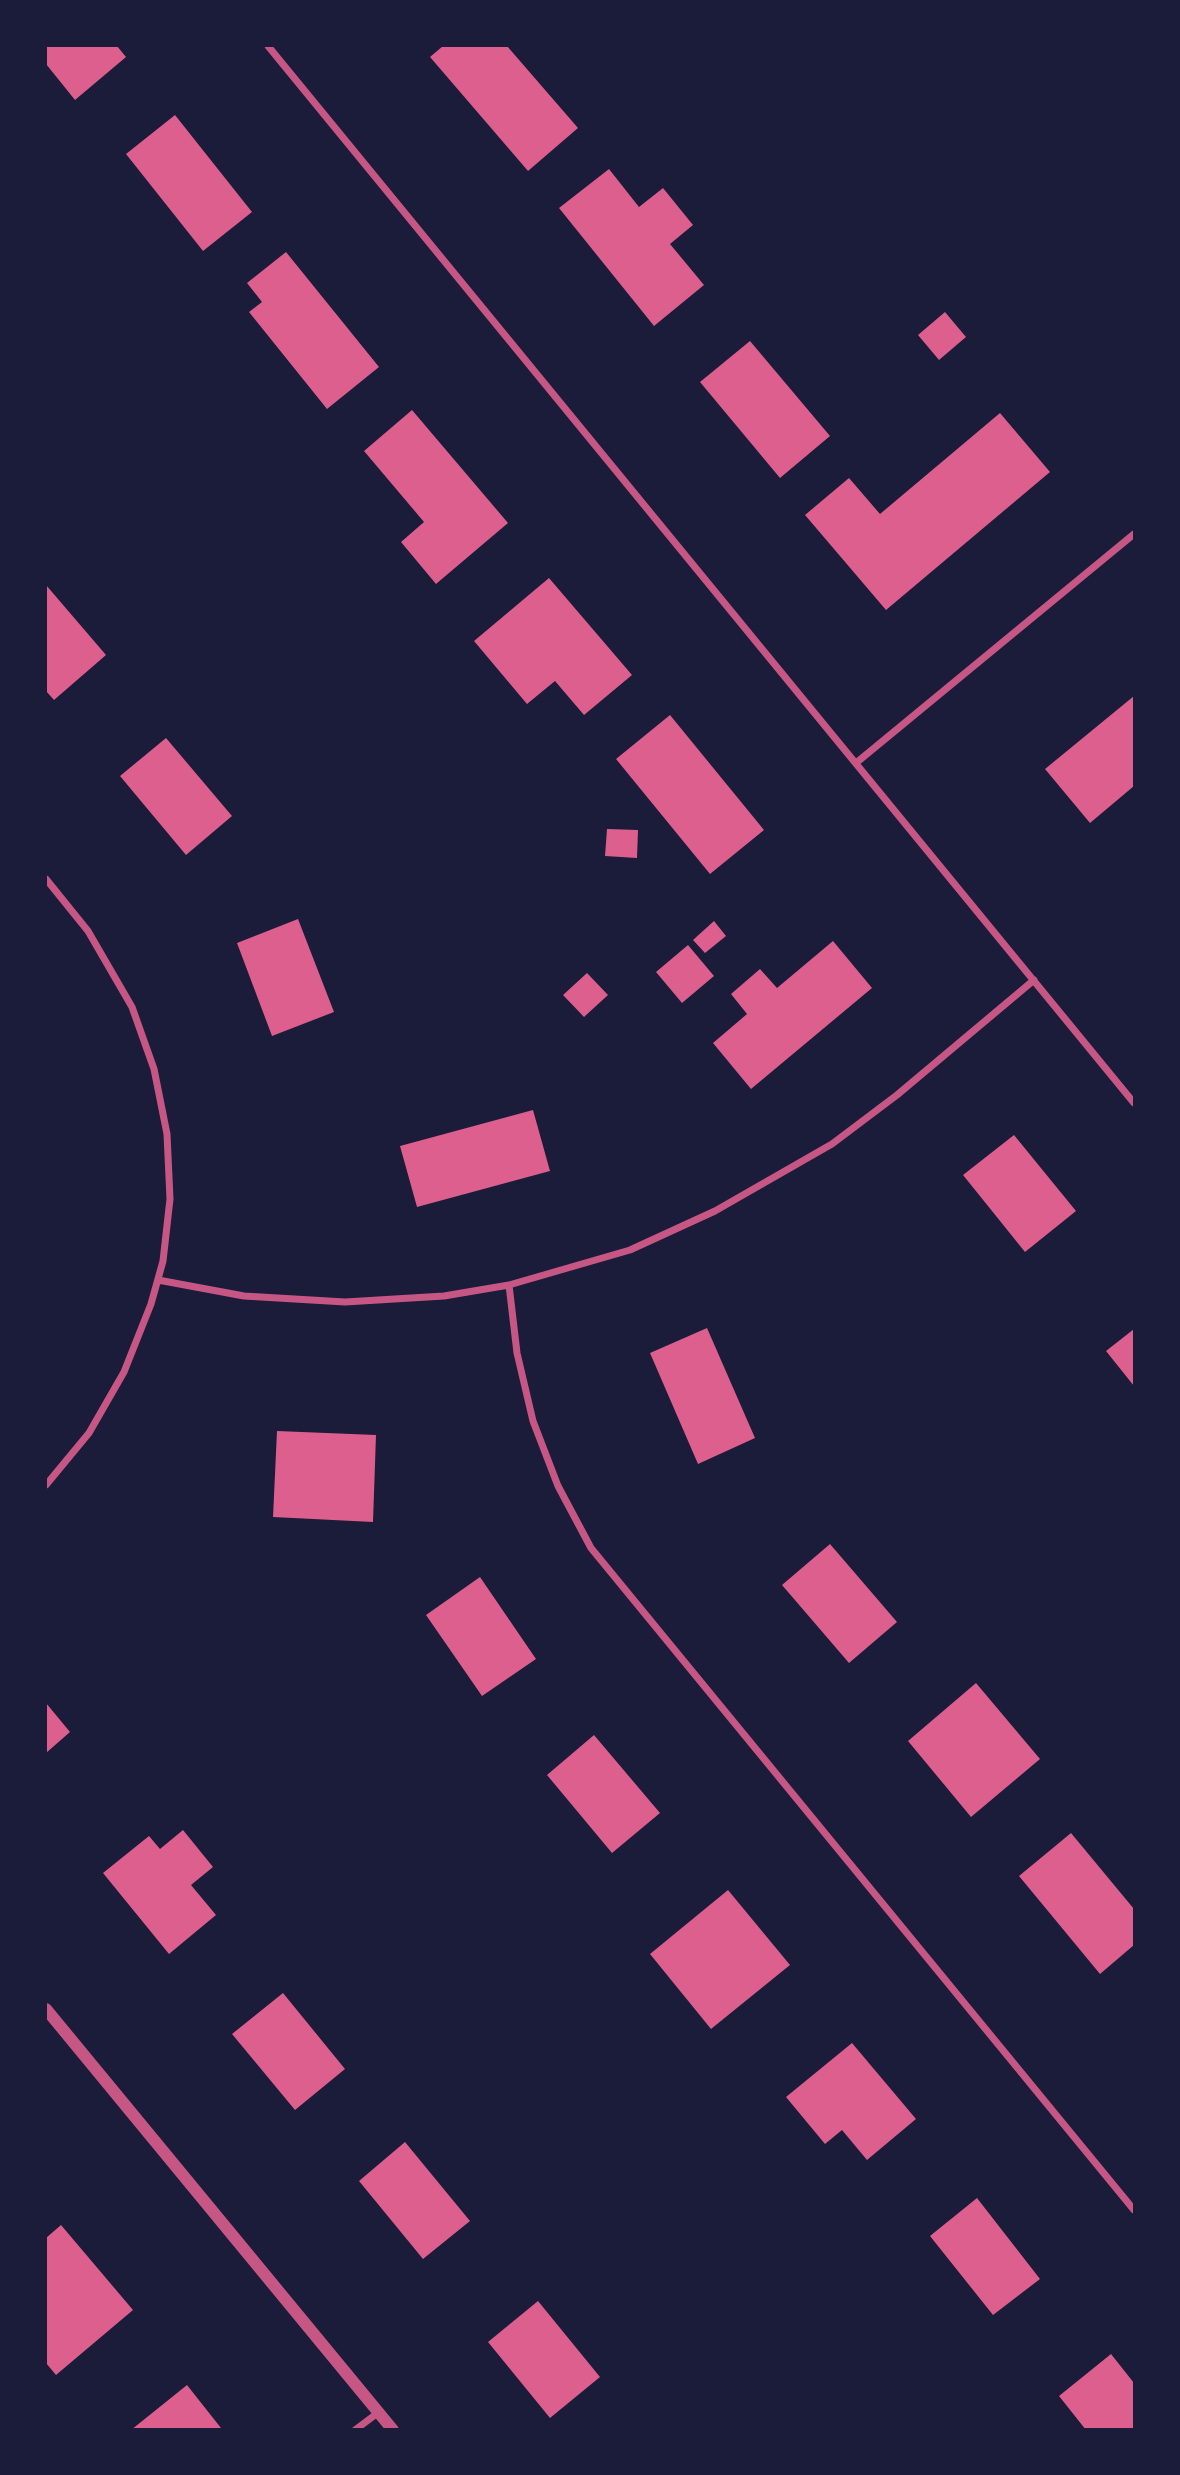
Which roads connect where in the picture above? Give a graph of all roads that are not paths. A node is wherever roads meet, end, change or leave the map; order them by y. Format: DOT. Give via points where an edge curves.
graph roads {
  1 [pos="268,46"];
  2 [pos="1135,534"];
  3 [pos="856,763"];
  4 [pos="46,879"];
  5 [pos="1034,980"];
  6 [pos="1135,1103"];
  7 [pos="158,1280"];
  8 [pos="509,1285"];
  9 [pos="46,1485"];
  10 [pos="46,2009"];
  11 [pos="1135,2210"];
  12 [pos="379,2412"];
  13 [pos="355,2430"];
  14 [pos="393,2430"];
  1 -- 3 [label="street"];
  2 -- 3 [label="street"];
  3 -- 5 [label="street"];
  4 -- 7 [label="street" via="88,931 132,1007 154,1069 167,1135 170,1199"];
  5 -- 6 [label="street"];
  5 -- 8 [label="street" via="832,1144 715,1211 630,1250"];
  7 -- 8 [label="street" via="244,1296 345,1302 444,1296"];
  7 -- 9 [label="street" via="124,1373 89,1433"];
  8 -- 11 [label="street" via="517,1353 533,1420 558,1486 591,1548"];
  10 -- 12 [label="street"];
  12 -- 13 [label="street"];
  12 -- 14 [label="street"];
}
